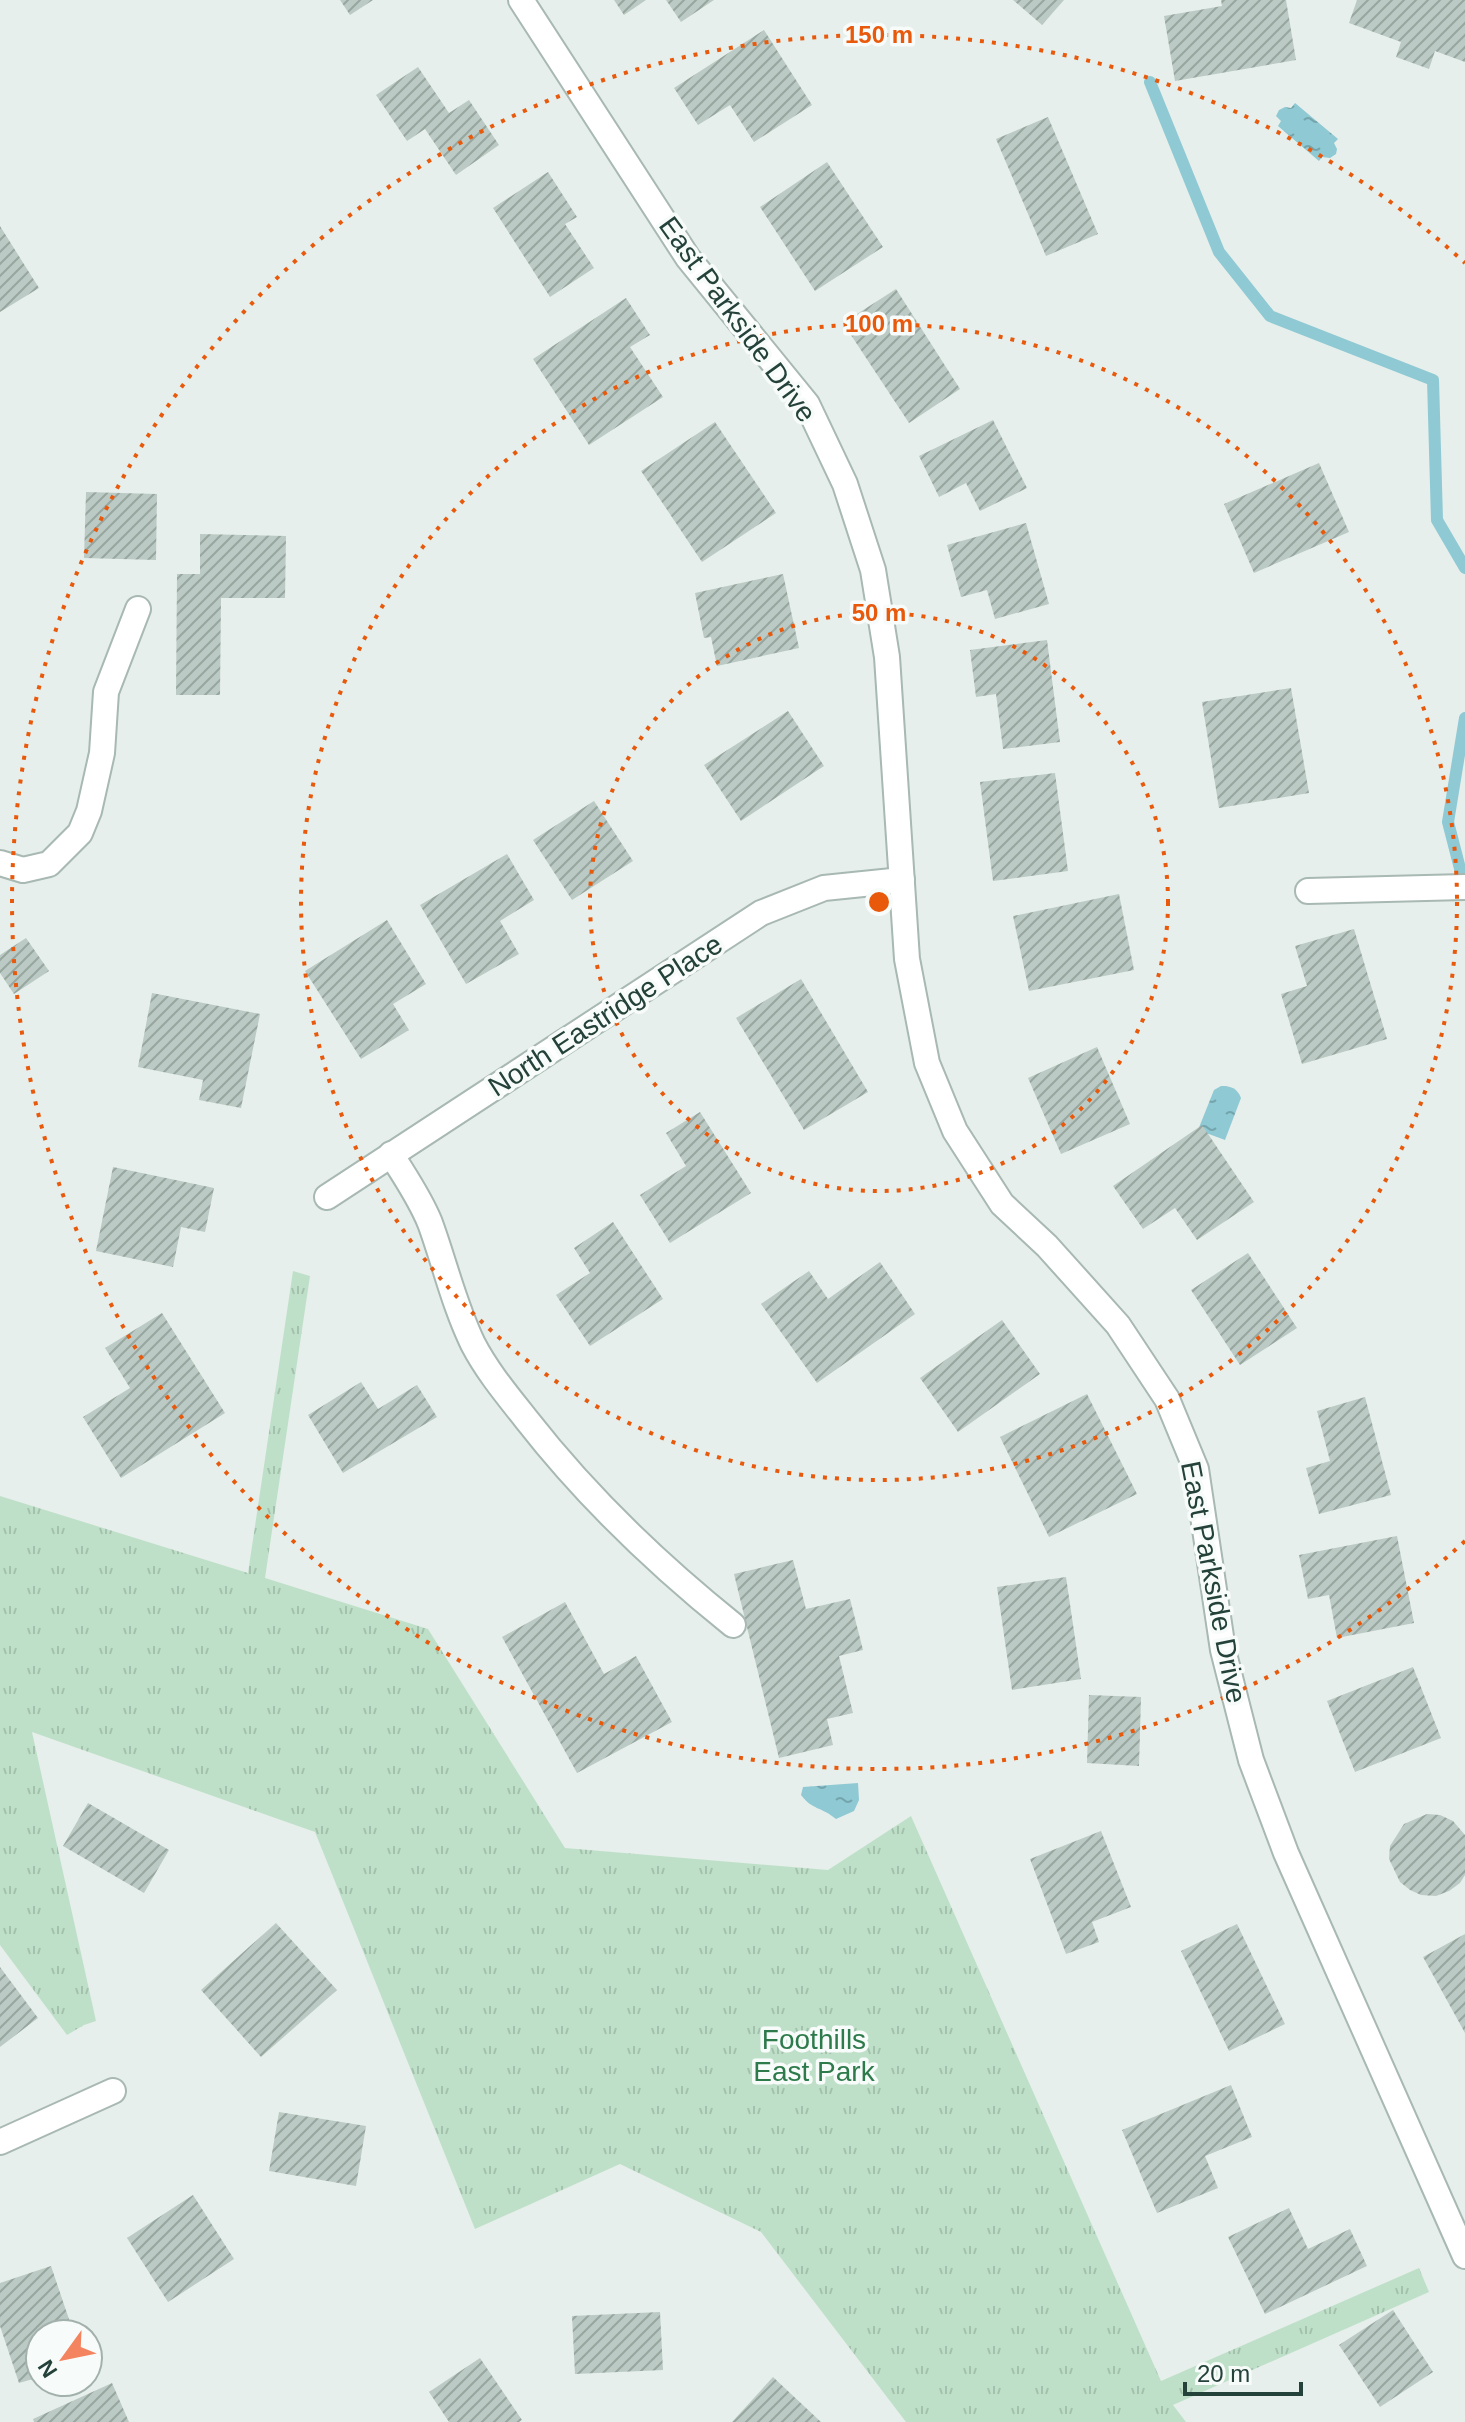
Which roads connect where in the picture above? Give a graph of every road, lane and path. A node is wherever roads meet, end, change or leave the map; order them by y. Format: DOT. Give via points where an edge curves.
graph roads {
  1 [pos="521,0"];
  2 [pos="138,609"];
  3 [pos="0,863"];
  4 [pos="902,880"];
  5 [pos="1465,887"];
  6 [pos="1308,891"];
  7 [pos="391,1154"];
  8 [pos="327,1197"];
  9 [pos="733,1625"];
  10 [pos="113,2091"];
  11 [pos="0,2142"];
  12 [pos="1465,2256"];
  1 -- 4 [label="street, East Parkside Drive" via="688,258 807,404 845,484 873,570 887,657"];
  2 -- 3 [label="street" via="106,692 102,753 80,833 49,864 23,870"];
  4 -- 7 [label="street, North Eastridge Place" via="824,888 761,913"];
  4 -- 12 [label="street, East Parkside Drive" via="907,959 927,1063 955,1131 1002,1204 1118,1325 1167,1399 1196,1469 1223,1650 1251,1760 1286,1853"];
  5 -- 6 [label="street"];
  7 -- 8 [label="street, North Eastridge Place"];
  7 -- 9 [label="street" via="430,1224 453,1298 491,1375 597,1502"];
  10 -- 11 [label="street"];
}
